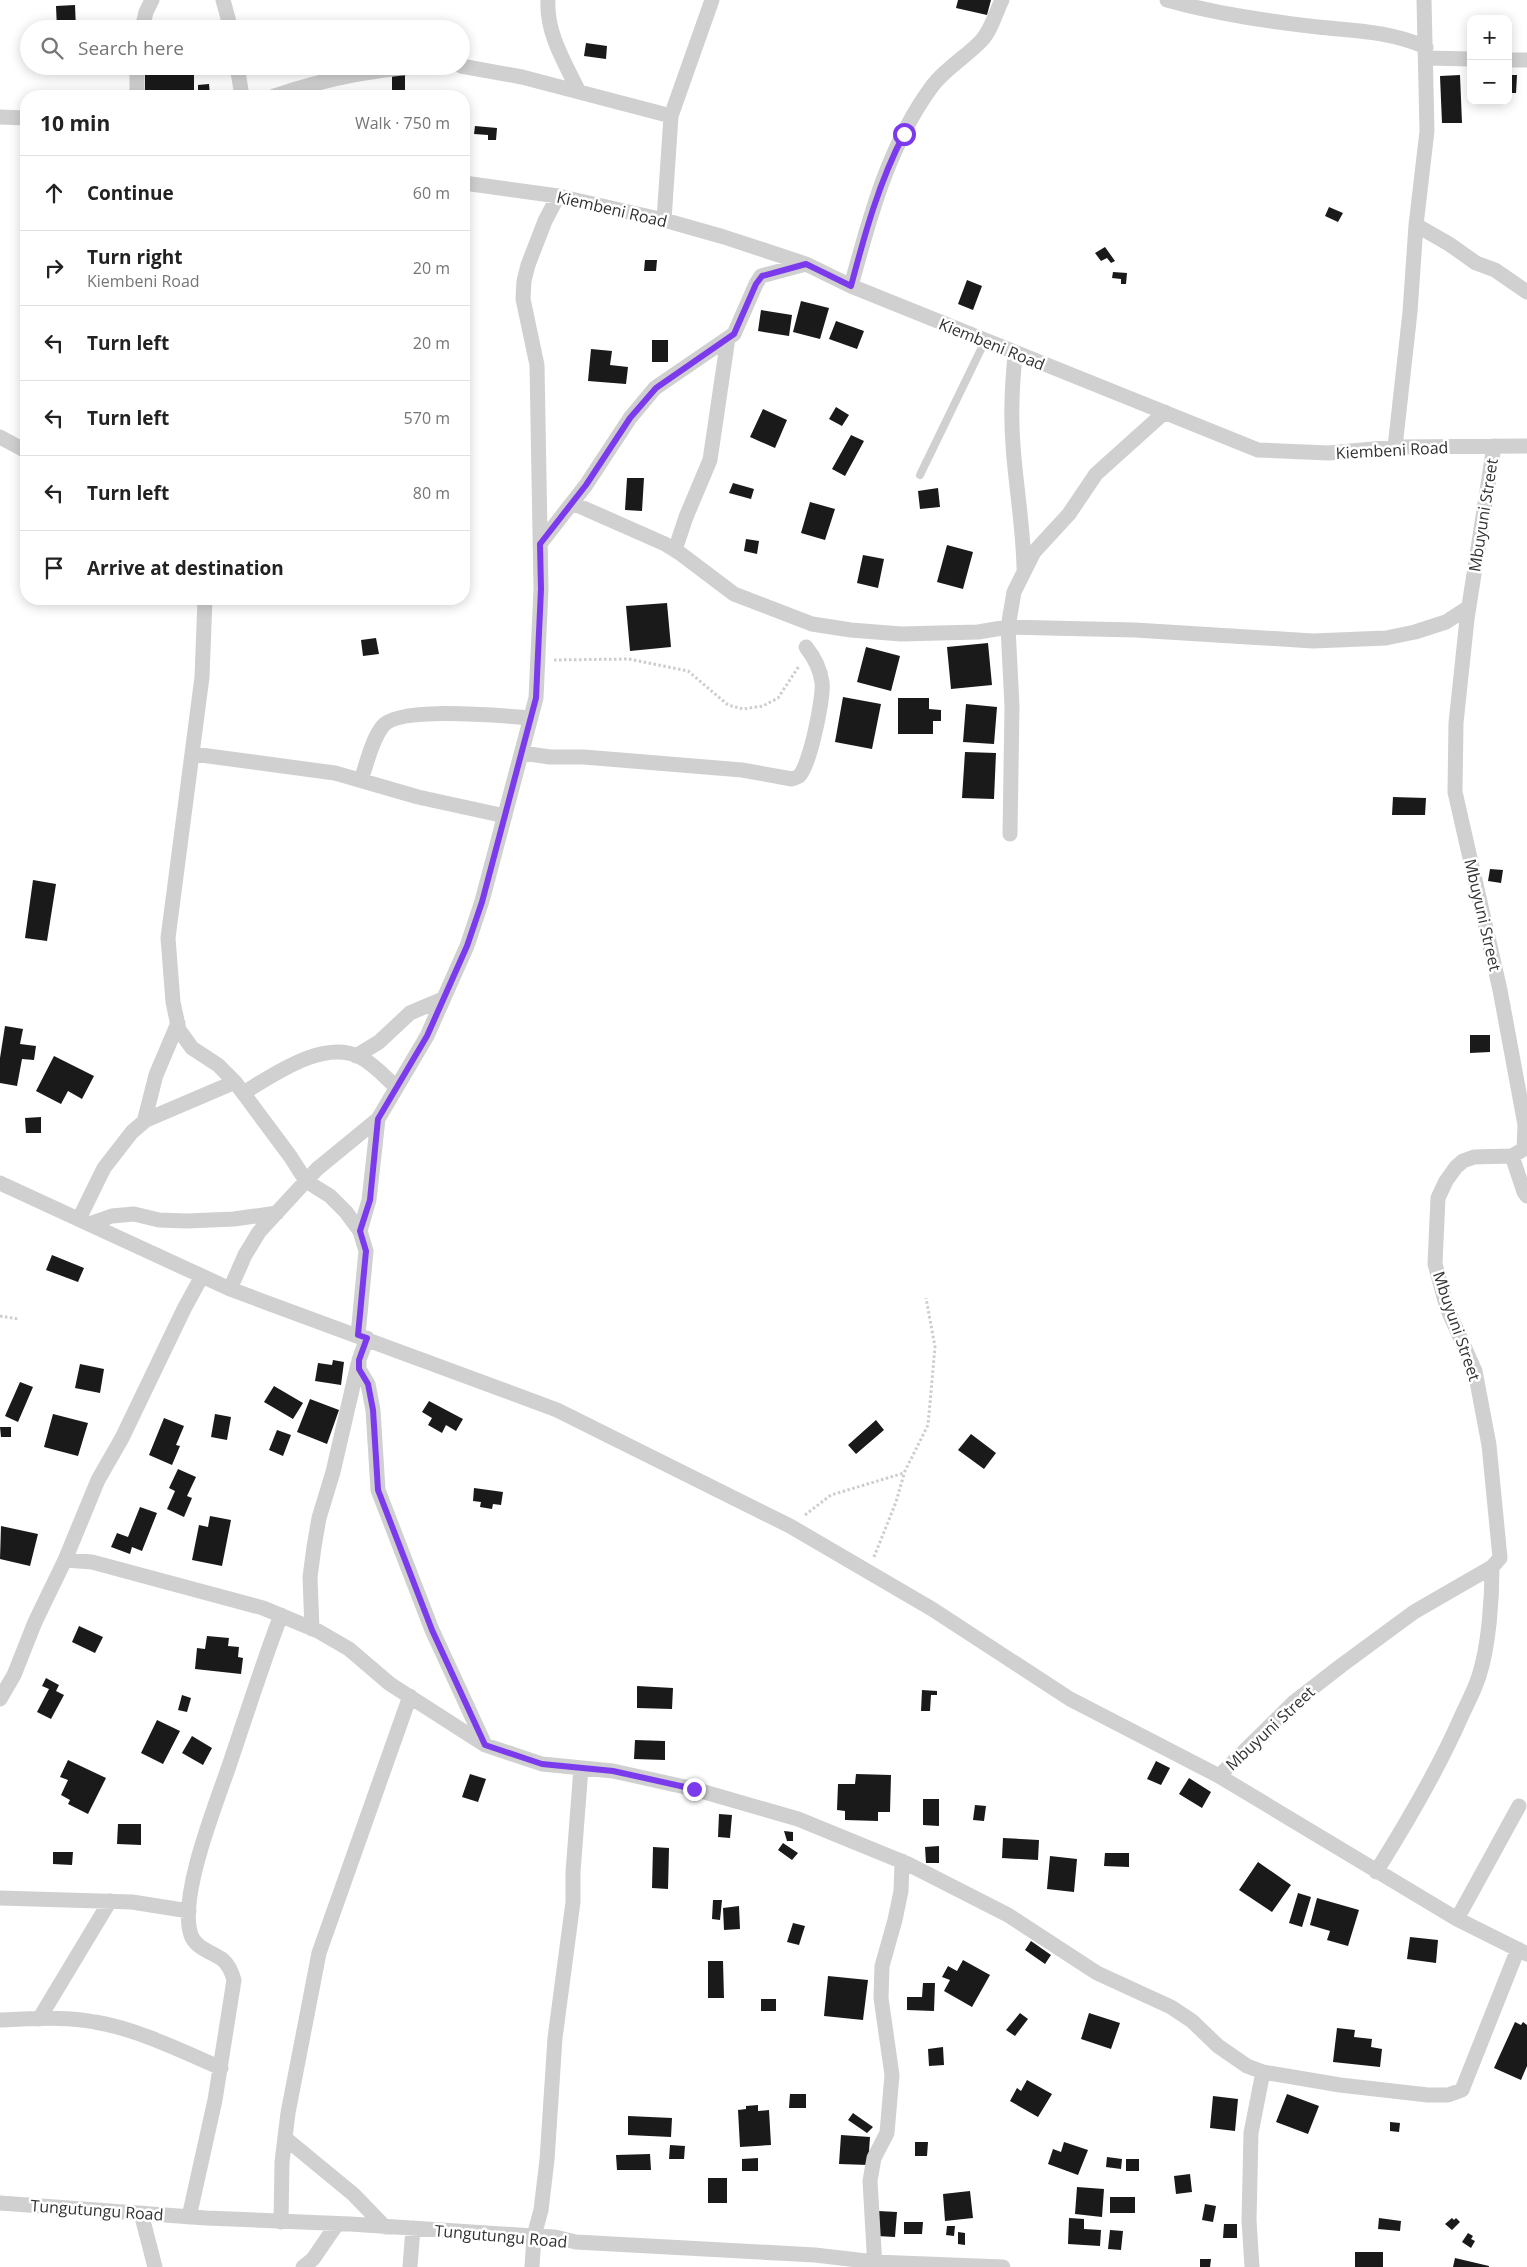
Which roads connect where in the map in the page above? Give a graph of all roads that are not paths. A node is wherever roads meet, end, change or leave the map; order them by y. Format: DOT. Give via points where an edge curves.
graph roads {
  1 [pos="152,0"];
  2 [pos="223,0"];
  3 [pos="548,0"];
  4 [pos="712,0"];
  5 [pos="1002,0"];
  6 [pos="1167,0"];
  7 [pos="1424,0"];
  8 [pos="145,20"];
  9 [pos="229,20"];
  10 [pos="1426,52"];
  11 [pos="1467,59"];
  12 [pos="1512,60"];
  13 [pos="1527,60"];
  14 [pos="470,68"];
  15 [pos="137,75"];
  16 [pos="238,75"];
  17 [pos="352,75"];
  18 [pos="137,90"];
  19 [pos="241,90"];
  20 [pos="292,90"];
  21 [pos="579,92"];
  22 [pos="670,116"];
  23 [pos="0,117"];
  24 [pos="20,118"];
  25 [pos="470,184"];
  26 [pos="558,196"];
  27 [pos="664,220"];
  28 [pos="1416,225"];
  29 [pos="806,264"];
  30 [pos="851,286"];
  31 [pos="1527,292"];
  32 [pos="728,338"];
  33 [pos="985,341"];
  34 [pos="1015,353"];
  35 [pos="1165,412"];
  36 [pos="0,438"];
  37 [pos="1494,446"];
  38 [pos="1527,446"];
  39 [pos="1395,447"];
  40 [pos="20,448"];
  41 [pos="920,475"];
  42 [pos="572,503"];
  43 [pos="540,544"];
  44 [pos="675,550"];
  45 [pos="1024,572"];
  46 [pos="205,605"];
  47 [pos="1469,607"];
  48 [pos="1008,627"];
  49 [pos="806,646"];
  50 [pos="531,718"];
  51 [pos="522,753"];
  52 [pos="193,754"];
  53 [pos="361,780"];
  54 [pos="505,816"];
  55 [pos="1010,834"];
  56 [pos="443,999"];
  57 [pos="178,1023"];
  58 [pos="356,1056"];
  59 [pos="239,1087"];
  60 [pos="396,1087"];
  61 [pos="378,1119"];
  62 [pos="144,1122"];
  63 [pos="1512,1156"];
  64 [pos="306,1182"];
  65 [pos="0,1183"];
  66 [pos="1527,1196"];
  67 [pos="277,1212"];
  68 [pos="84,1222"];
  69 [pos="360,1231"];
  70 [pos="202,1276"];
  71 [pos="230,1289"];
  72 [pos="363,1337"];
  73 [pos="359,1360"];
  74 [pos="65,1560"];
  75 [pos="1492,1566"];
  76 [pos="281,1616"];
  77 [pos="312,1629"];
  78 [pos="7,1676"];
  79 [pos="410,1696"];
  80 [pos="0,1699"];
  81 [pos="485,1745"];
  82 [pos="582,1768"];
  83 [pos="1219,1776"];
  84 [pos="1519,1806"];
  85 [pos="902,1861"];
  86 [pos="1376,1872"];
  87 [pos="0,1898"];
  88 [pos="110,1901"];
  89 [pos="188,1911"];
  90 [pos="1457,1919"];
  91 [pos="1522,1952"];
  92 [pos="39,2019"];
  93 [pos="0,2020"];
  94 [pos="221,2068"];
  95 [pos="1262,2072"];
  96 [pos="285,2138"];
  97 [pos="0,2203"];
  98 [pos="141,2214"];
  99 [pos="188,2217"];
  100 [pos="281,2222"];
  101 [pos="338,2224"];
  102 [pos="386,2227"];
  103 [pos="413,2228"];
  104 [pos="534,2236"];
  105 [pos="875,2265"];
  106 [pos="155,2267"];
  107 [pos="303,2267"];
  108 [pos="410,2267"];
  109 [pos="532,2267"];
  110 [pos="1003,2267"];
  111 [pos="1252,2267"];
  1 -- 8 [label="street"];
  2 -- 9 [label="street"];
  3 -- 21 [label="street" via="553,38"];
  4 -- 22 [label="street"];
  5 -- 30 [label="street" via="983,39 934,84 904,134 872,208"];
  6 -- 10 [label="street" via="1216,13 1376,31 1403,37"];
  7 -- 10 [label="street"];
  10 -- 11 [label="street"];
  10 -- 28 [label="street" via="1427,131"];
  12 -- 13 [label="street"];
  14 -- 21 [label="street"];
  15 -- 18 [label="street"];
  16 -- 19 [label="street"];
  17 -- 20 [label="street"];
  21 -- 22 [label="street"];
  22 -- 27 [label="street"];
  23 -- 24 [label="street"];
  25 -- 26 [label="street, Kiembeni Road"];
  26 -- 27 [label="street, Kiembeni Road"];
  26 -- 43 [label="street" via="545,221 524,282 524,299 537,365"];
  27 -- 29 [label="street, Kiembeni Road"];
  28 -- 31 [label="street"];
  28 -- 39 [label="street"];
  29 -- 30 [label="street, Kiembeni Road"];
  29 -- 32 [label="street" via="762,276 734,334"];
  30 -- 33 [label="street, Kiembeni Road"];
  32 -- 42 [label="street" via="656,388 630,418"];
  32 -- 44 [label="street" via="710,460"];
  33 -- 34 [label="street, Kiembeni Road"];
  33 -- 41 [label="lane"];
  34 -- 35 [label="street, Kiembeni Road"];
  34 -- 45 [label="street" via="1012,404"];
  35 -- 39 [label="street, Kiembeni Road" via="1258,450 1329,453"];
  35 -- 45 [label="street" via="1096,474 1069,514 1034,552"];
  36 -- 40 [label="street"];
  37 -- 38 [label="street, Kiembeni Road"];
  37 -- 39 [label="street, Kiembeni Road"];
  37 -- 47 [label="street, Mbuyuni Street"];
  42 -- 43 [label="street"];
  42 -- 44 [label="street"];
  43 -- 50 [label="street" via="538,660 536,698"];
  44 -- 48 [label="street" via="734,594 812,624 901,634 978,632"];
  45 -- 48 [label="street" via="1014,592"];
  46 -- 52 [label="street" via="202,677"];
  47 -- 48 [label="street" via="1446,622 1415,632 1386,638 1313,642 1135,630"];
  47 -- 63 [label="street, Mbuyuni Street" via="1456,723 1455,792 1500,990 1525,1125 1524,1150"];
  48 -- 55 [label="street" via="1012,706"];
  49 -- 51 [label="street" via="814,656 822,683 807,764 800,775 792,779 742,770"];
  50 -- 51 [label="street"];
  50 -- 53 [label="street" via="419,714 396,718 382,726"];
  51 -- 54 [label="street"];
  52 -- 53 [label="street" via="335,772"];
  52 -- 57 [label="street" via="168,938 172,1002"];
  53 -- 54 [label="street" via="418,797"];
  54 -- 56 [label="street" via="482,902"];
  56 -- 58 [label="street" via="410,1013 379,1042"];
  56 -- 60 [label="street" via="427,1036"];
  57 -- 59 [label="street" via="179,1030 192,1048 218,1065"];
  57 -- 62 [label="street" via="156,1075"];
  58 -- 59 [label="street" via="332,1051"];
  58 -- 60 [label="street"];
  59 -- 62 [label="street"];
  59 -- 64 [label="street"];
  60 -- 61 [label="street"];
  61 -- 64 [label="street" via="317,1169"];
  61 -- 69 [label="street" via="370,1200"];
  62 -- 68 [label="street" via="118,1148 104,1168"];
  63 -- 66 [label="street"];
  63 -- 75 [label="street, Mbuyuni Street" via="1474,1157 1463,1161 1446,1181 1437,1206 1435,1264 1447,1308 1476,1370 1489,1445 1500,1555"];
  64 -- 67 [label="street"];
  64 -- 69 [label="street" via="330,1196"];
  65 -- 68 [label="street"];
  67 -- 68 [label="street" via="234,1219 187,1221 159,1220 134,1214"];
  67 -- 71 [label="street" via="259,1232"];
  68 -- 70 [label="street"];
  69 -- 72 [label="street" via="366,1251"];
  70 -- 71 [label="street"];
  70 -- 74 [label="street" via="98,1480"];
  71 -- 72 [label="street"];
  72 -- 73 [label="street"];
  72 -- 83 [label="street" via="557,1410 790,1526 932,1609 1070,1698"];
  73 -- 77 [label="street" via="319,1518 310,1577"];
  73 -- 81 [label="street" via="373,1410 378,1490 432,1630"];
  74 -- 76 [label="street" via="92,1562 264,1608"];
  74 -- 78 [label="street"];
  75 -- 83 [label="street, Mbuyuni Street" via="1414,1612 1342,1665 1293,1703"];
  75 -- 86 [label="street" via="1488,1628 1479,1676 1453,1737"];
  76 -- 77 [label="street"];
  76 -- 89 [label="street" via="262,1664 195,1870"];
  77 -- 79 [label="street" via="349,1649 390,1684"];
  78 -- 80 [label="street"];
  79 -- 81 [label="street"];
  79 -- 96 [label="street" via="319,1953"];
  81 -- 82 [label="street" via="542,1764"];
  82 -- 85 [label="street" via="613,1771 694,1789 798,1819"];
  82 -- 104 [label="street" via="573,1902 555,2038 547,2160 541,2210"];
  83 -- 86 [label="street"];
  84 -- 90 [label="street"];
  85 -- 95 [label="street" via="1008,1915 1097,1973 1171,2007 1239,2061"];
  85 -- 105 [label="street" via="901,1891 882,1966 881,1998 892,2075 887,2134 874,2158 870,2182"];
  86 -- 90 [label="street"];
  87 -- 88 [label="street"];
  88 -- 89 [label="street"];
  88 -- 92 [label="street"];
  89 -- 94 [label="street" via="191,1936 223,1960 234,1980"];
  90 -- 91 [label="street"];
  91 -- 95 [label="street" via="1462,2090 1454,2094 1428,2095 1340,2085"];
  92 -- 93 [label="street"];
  92 -- 94 [label="street" via="97,2022"];
  94 -- 99 [label="street"];
  95 -- 111 [label="street" via="1251,2133 1249,2220"];
  96 -- 100 [label="street"];
  96 -- 102 [label="street" via="353,2194"];
  97 -- 98 [label="street, Tungutungu Road"];
  98 -- 99 [label="street, Tungutungu Road"];
  98 -- 106 [label="street"];
  99 -- 100 [label="street, Tungutungu Road"];
  100 -- 101 [label="street, Tungutungu Road"];
  101 -- 102 [label="street, Tungutungu Road"];
  101 -- 107 [label="street" via="313,2259"];
  102 -- 103 [label="street, Tungutungu Road"];
  103 -- 104 [label="street, Tungutungu Road"];
  103 -- 108 [label="street"];
  104 -- 105 [label="street, Tungutungu Road" via="576,2242 815,2254"];
  104 -- 109 [label="street"];
  105 -- 110 [label="street, Tungutungu Road"];
}
